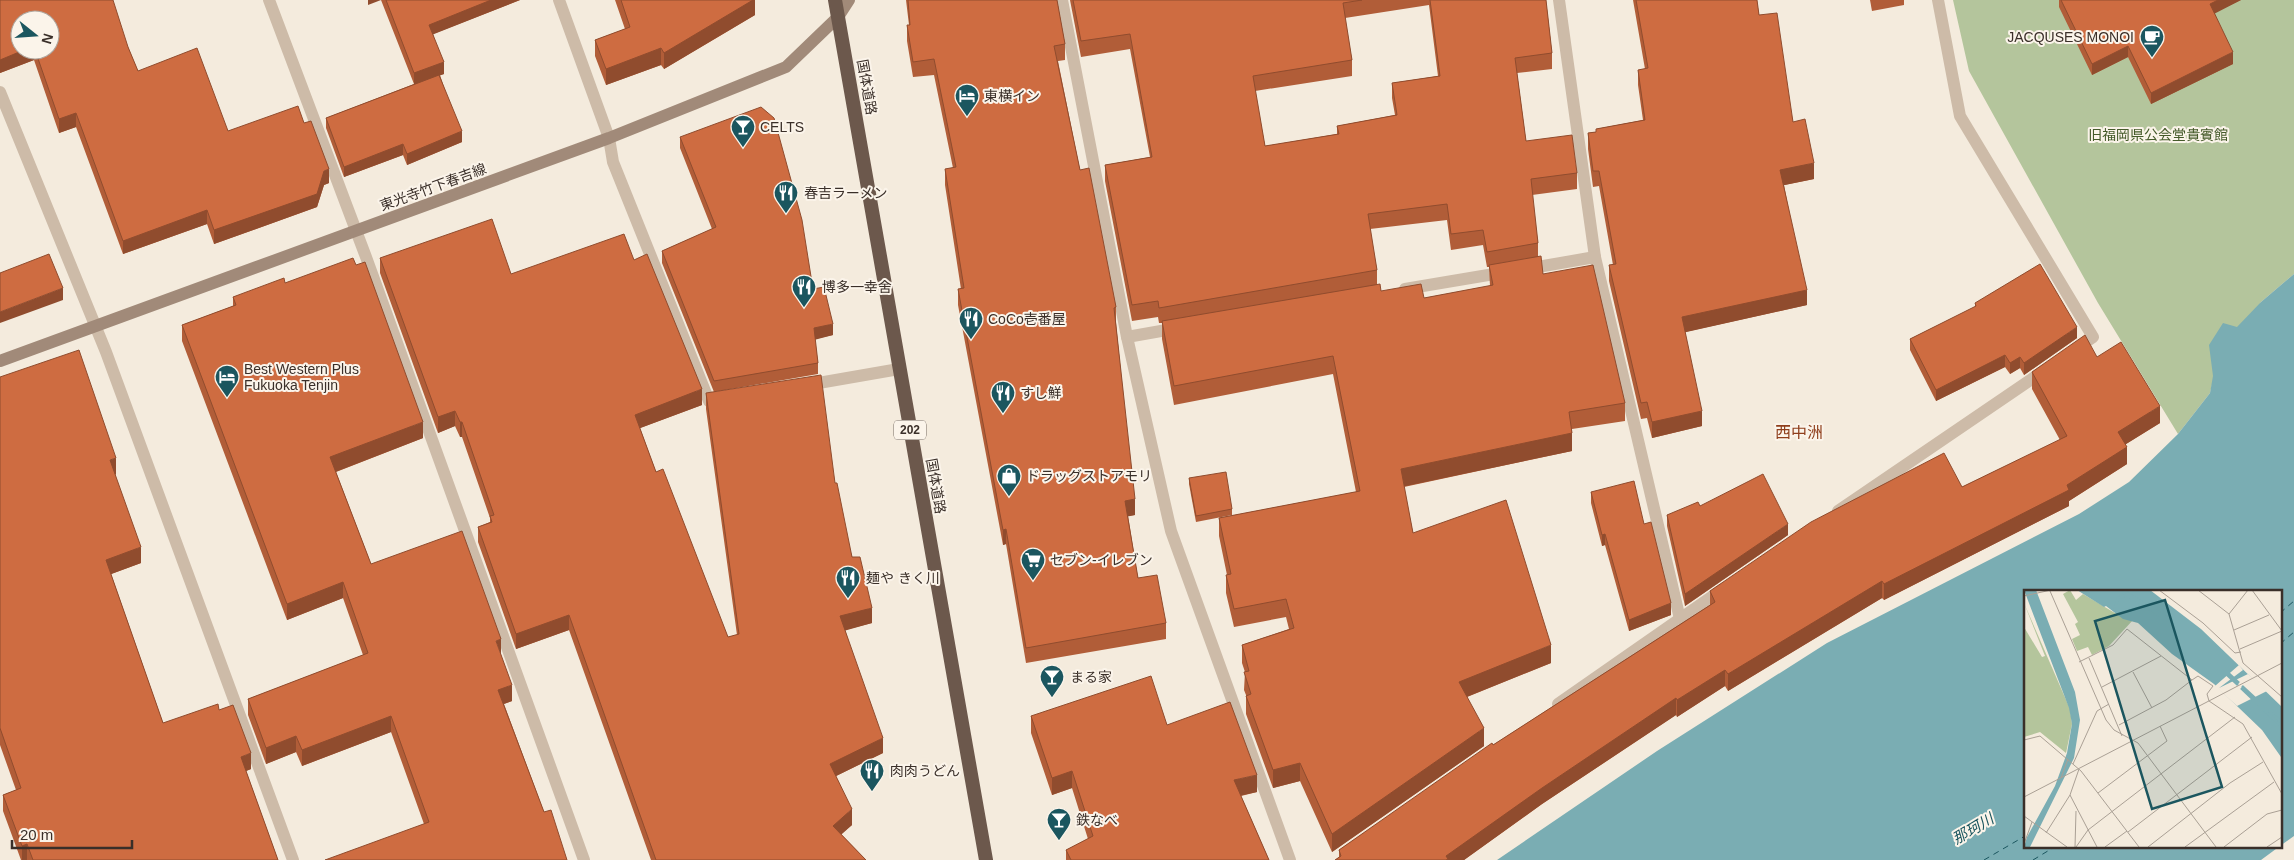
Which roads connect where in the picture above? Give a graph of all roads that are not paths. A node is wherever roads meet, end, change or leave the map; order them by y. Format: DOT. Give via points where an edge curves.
graph roads {
  1 [pos="269,0"];
  2 [pos="559,0"];
  3 [pos="835,0"];
  4 [pos="849,0"];
  5 [pos="1062,0"];
  6 [pos="1559,0"];
  7 [pos="1938,0"];
  8 [pos="838,17"];
  9 [pos="0,92"];
  10 [pos="609,138"];
  11 [pos="356,231"];
  12 [pos="1595,257"];
  13 [pos="1390,292"];
  14 [pos="1196,325"];
  15 [pos="94,327"];
  16 [pos="1127,337"];
  17 [pos="0,360"];
  18 [pos="899,369"];
  19 [pos="794,387"];
  20 [pos="728,398"];
  21 [pos="1826,519"];
  22 [pos="1736,580"];
  23 [pos="1680,619"];
  24 [pos="1544,714"];
  25 [pos="293,860"];
  26 [pos="584,860"];
  27 [pos="986,860"];
  28 [pos="1290,860"];
  1 -- 11 [label="street"];
  2 -- 10 [label="street"];
  3 -- 8 [label="highway, 国体道路 / 202"];
  4 -- 8 [label="main road, 東光寺竹下春吉線"];
  5 -- 16 [label="street"];
  6 -- 12 [label="street"];
  7 -- 21 [label="street" via="1960,116 2093,337"];
  8 -- 10 [label="main road, 東光寺竹下春吉線" via="786,67"];
  8 -- 18 [label="highway, 国体道路 / 202"];
  9 -- 15 [label="street"];
  10 -- 11 [label="main road, 東光寺竹下春吉線"];
  10 -- 20 [label="street" via="613,162 709,401"];
  11 -- 15 [label="main road, 東光寺竹下春吉線"];
  11 -- 26 [label="street"];
  12 -- 13 [label="street"];
  12 -- 23 [label="street"];
  14 -- 16 [label="street"];
  15 -- 17 [label="main road, 東光寺竹下春吉線"];
  15 -- 25 [label="street" via="127,407"];
  16 -- 28 [label="street" via="1171,531"];
  18 -- 19 [label="street"];
  18 -- 27 [label="highway, 国体道路 / 202"];
  22 -- 23 [label="street"];
  23 -- 24 [label="street"];
}
